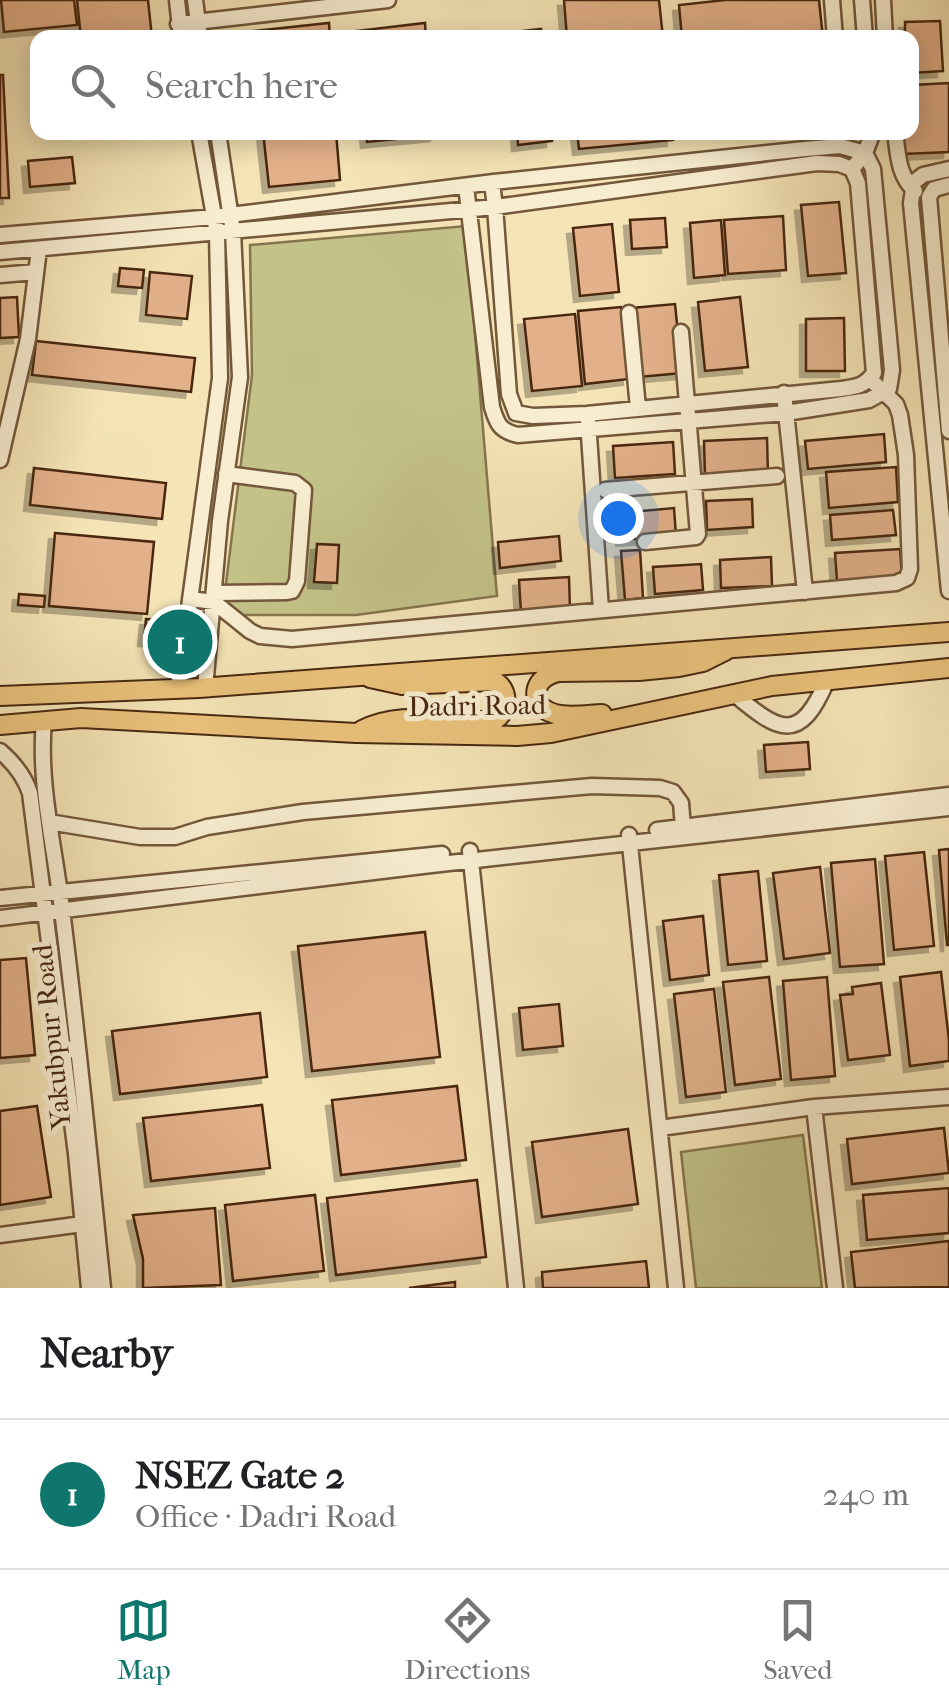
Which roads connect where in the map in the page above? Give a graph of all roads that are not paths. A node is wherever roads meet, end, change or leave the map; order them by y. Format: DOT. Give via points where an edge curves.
graph roads {
  1 [pos="177,0"];
  2 [pos="195,0"];
  3 [pos="388,0"];
  4 [pos="832,0"];
  5 [pos="862,0"];
  6 [pos="883,0"];
  7 [pos="179,30"];
  8 [pos="198,30"];
  9 [pos="834,30"];
  10 [pos="865,30"];
  11 [pos="885,30"];
  12 [pos="201,140"];
  13 [pos="219,140"];
  14 [pos="840,140"];
  15 [pos="870,140"];
  16 [pos="897,140"];
  17 [pos="866,153"];
  18 [pos="852,169"];
  19 [pos="949,169"];
  20 [pos="492,182"];
  21 [pos="949,184"];
  22 [pos="466,186"];
  23 [pos="911,189"];
  24 [pos="928,197"];
  25 [pos="495,206"];
  26 [pos="470,208"];
  27 [pos="231,215"];
  28 [pos="221,227"];
  29 [pos="0,235"];
  30 [pos="39,249"];
  31 [pos="0,252"];
  32 [pos="36,272"];
  33 [pos="0,275"];
  34 [pos="629,313"];
  35 [pos="681,332"];
  36 [pos="870,378"];
  37 [pos="784,392"];
  38 [pos="886,392"];
  39 [pos="946,396"];
  40 [pos="929,397"];
  41 [pos="687,403"];
  42 [pos="638,408"];
  43 [pos="786,412"];
  44 [pos="516,413"];
  45 [pos="495,419"];
  46 [pos="689,421"];
  47 [pos="588,422"];
  48 [pos="949,432"];
  49 [pos="210,454"];
  50 [pos="229,457"];
  51 [pos="0,460"];
  52 [pos="226,474"];
  53 [pos="777,476"];
  54 [pos="694,483"];
  55 [pos="605,490"];
  56 [pos="645,542"];
  57 [pos="949,591"];
  58 [pos="805,592"];
  59 [pos="215,597"];
  60 [pos="190,599"];
  61 [pos="601,610"];
  62 [pos="949,632"];
  63 [pos="731,648"];
  64 [pos="949,668"];
  65 [pos="360,674"];
  66 [pos="827,680"];
  67 [pos="204,688"];
  68 [pos="178,689"];
  69 [pos="734,693"];
  70 [pos="0,696"];
  71 [pos="658,712"];
  72 [pos="44,721"];
  73 [pos="0,725"];
  74 [pos="356,733"];
  75 [pos="0,751"];
  76 [pos="949,795"];
  77 [pos="949,808"];
  78 [pos="50,822"];
  79 [pos="683,827"];
  80 [pos="629,838"];
  81 [pos="471,856"];
  82 [pos="60,891"];
  83 [pos="44,893"];
  84 [pos="0,898"];
  85 [pos="63,912"];
  86 [pos="46,913"];
  87 [pos="0,918"];
  88 [pos="949,1097"];
  89 [pos="814,1107"];
  90 [pos="660,1128"];
  91 [pos="90,1223"];
  92 [pos="0,1235"];
  93 [pos="89,1288"];
  94 [pos="102,1288"];
  95 [pos="516,1288"];
  96 [pos="676,1288"];
  97 [pos="835,1288"];
  1 -- 7 [label="street"];
  2 -- 8 [label="street"];
  3 -- 8 [label="street"];
  4 -- 9 [label="street"];
  5 -- 10 [label="street"];
  6 -- 11 [label="street"];
  12 -- 28 [label="street"];
  13 -- 27 [label="street"];
  14 -- 17 [label="street"];
  14 -- 20 [label="street"];
  15 -- 17 [label="street"];
  16 -- 23 [label="street" via="900,169"];
  17 -- 18 [label="street"];
  17 -- 38 [label="street" via="873,169 892,370"];
  18 -- 25 [label="street" via="817,163"];
  18 -- 36 [label="street" via="874,362"];
  19 -- 23 [label="street" via="922,175"];
  20 -- 22 [label="street"];
  20 -- 25 [label="street"];
  21 -- 24 [label="street"];
  22 -- 26 [label="street"];
  22 -- 27 [label="street"];
  23 -- 24 [label="street"];
  23 -- 40 [label="street"];
  24 -- 39 [label="street"];
  25 -- 26 [label="street"];
  25 -- 44 [label="street" via="509,394"];
  26 -- 28 [label="street"];
  26 -- 45 [label="street"];
  27 -- 28 [label="street"];
  28 -- 29 [label="street"];
  28 -- 30 [label="street"];
  28 -- 49 [label="street" via="220,378"];
  28 -- 50 [label="street" via="240,377"];
  30 -- 31 [label="street"];
  30 -- 32 [label="street"];
  32 -- 33 [label="street"];
  32 -- 51 [label="street"];
  34 -- 42 [label="street"];
  35 -- 41 [label="street"];
  36 -- 37 [label="street" via="858,386"];
  36 -- 38 [label="street"];
  37 -- 41 [label="street"];
  37 -- 43 [label="street"];
  38 -- 43 [label="street"];
  38 -- 58 [label="street" via="900,415 906,454 907,578"];
  39 -- 40 [label="street"];
  39 -- 48 [label="street"];
  40 -- 57 [label="street"];
  41 -- 42 [label="street"];
  41 -- 46 [label="street"];
  42 -- 47 [label="street"];
  43 -- 46 [label="street"];
  43 -- 58 [label="street"];
  44 -- 45 [label="street"];
  44 -- 47 [label="street"];
  45 -- 47 [label="street" via="518,435"];
  46 -- 47 [label="street"];
  46 -- 54 [label="street"];
  47 -- 61 [label="street"];
  49 -- 50 [label="street"];
  49 -- 60 [label="street"];
  50 -- 52 [label="street"];
  52 -- 59 [label="street"];
  52 -- 59 [label="street" via="295,483 304,490 297,581 287,592"];
  53 -- 54 [label="street"];
  54 -- 55 [label="street"];
  54 -- 56 [label="street" via="698,536"];
  58 -- 61 [label="street"];
  59 -- 60 [label="street"];
  59 -- 61 [label="street" via="250,631 278,639"];
  59 -- 67 [label="street"];
  60 -- 68 [label="street"];
  62 -- 63 [label="main road, Dadri Road"];
  63 -- 65 [label="main road, Dadri Road"];
  63 -- 71 [label="main road" via="679,667 548,674 537,688 541,709 558,715"];
  64 -- 66 [label="main road, Dadri Road"];
  65 -- 67 [label="main road, Dadri Road"];
  65 -- 74 [label="main road" via="402,685 495,681 506,694 495,720 398,718"];
  66 -- 69 [label="main road, Dadri Road"];
  66 -- 69 [label="street" via="817,704 795,726 763,718"];
  67 -- 68 [label="main road, Dadri Road"];
  68 -- 70 [label="main road, Dadri Road"];
  69 -- 71 [label="main road, Dadri Road"];
  71 -- 74 [label="main road, Dadri Road" via="517,736"];
  72 -- 73 [label="main road, Dadri Road"];
  72 -- 74 [label="main road, Dadri Road"];
  72 -- 78 [label="street, Yakubpur Road"];
  75 -- 83 [label="street, Yakubpur Road" via="30,792"];
  76 -- 79 [label="street"];
  77 -- 80 [label="street"];
  78 -- 79 [label="street" via="175,836 303,812 592,786 673,792"];
  78 -- 82 [label="street, Yakubpur Road"];
  79 -- 80 [label="street"];
  80 -- 81 [label="street"];
  80 -- 90 [label="street"];
  81 -- 82 [label="street"];
  81 -- 85 [label="street"];
  81 -- 95 [label="street"];
  82 -- 83 [label="street"];
  82 -- 85 [label="street, Yakubpur Road"];
  83 -- 84 [label="street"];
  83 -- 86 [label="street, Yakubpur Road"];
  85 -- 86 [label="street"];
  85 -- 91 [label="street, Yakubpur Road"];
  86 -- 87 [label="street"];
  86 -- 91 [label="street, Yakubpur Road"];
  88 -- 89 [label="street"];
  89 -- 90 [label="street"];
  89 -- 97 [label="street"];
  90 -- 96 [label="street"];
  91 -- 92 [label="street"];
  91 -- 93 [label="street, Yakubpur Road"];
  91 -- 94 [label="street, Yakubpur Road"];
}
